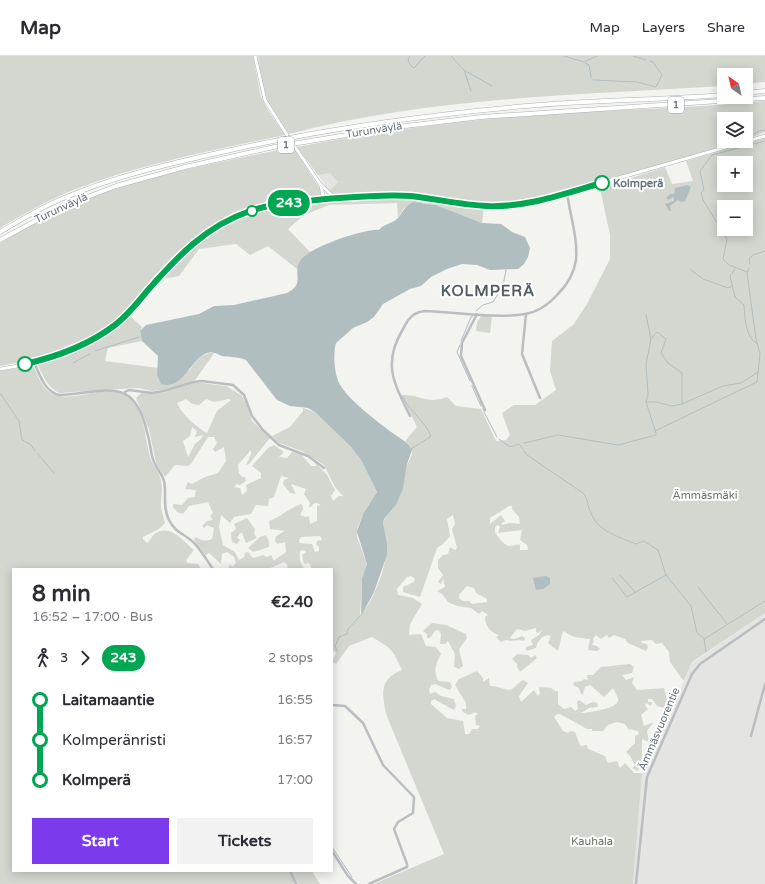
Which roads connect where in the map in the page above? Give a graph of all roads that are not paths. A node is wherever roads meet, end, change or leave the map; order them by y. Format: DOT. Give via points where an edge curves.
graph roads {
  1 [pos="256,56"];
  2 [pos="765,91"];
  3 [pos="753,92"];
  4 [pos="717,95"];
  5 [pos="765,98"];
  6 [pos="287,135"];
  7 [pos="765,136"];
  8 [pos="295,147"];
  9 [pos="320,184"];
  10 [pos="567,193"];
  11 [pos="335,198"];
  12 [pos="324,200"];
  13 [pos="0,232"];
  14 [pos="0,240"];
  15 [pos="477,314"];
  16 [pos="526,314"];
  17 [pos="34,362"];
  18 [pos="0,369"];
  19 [pos="124,392"];
  20 [pos="540,398"];
  21 [pos="485,410"];
  22 [pos="410,416"];
  23 [pos="324,468"];
  24 [pos="212,568"];
  25 [pos="765,619"];
  26 [pos="765,684"];
  27 [pos="333,706"];
  28 [pos="751,736"];
  29 [pos="333,853"];
  30 [pos="290,872"];
  31 [pos="296,884"];
  32 [pos="356,884"];
  33 [pos="369,884"];
  34 [pos="636,884"];
  1 -- 6 [label="main road" via="265,100"];
  2 -- 3 [label="highway"];
  4 -- 13 [label="highway, Turunväylä / 1" via="479,110 272,141 183,160 114,179 58,200"];
  5 -- 14 [label="highway, Turunväylä / 1" via="481,117 389,128 274,147 116,186 61,207"];
  7 -- 10 [label="main road"];
  8 -- 9 [label="main road"];
  9 -- 11 [label="main road"];
  9 -- 12 [label="main road"];
  10 -- 11 [label="main road" via="529,203 502,206 463,204 399,195"];
  10 -- 16 [label="street" via="575,244 573,274 553,300"];
  11 -- 12 [label="main road"];
  12 -- 17 [label="main road" via="278,204 224,222 188,248 116,324 89,341"];
  15 -- 16 [label="street"];
  15 -- 21 [label="street" via="462,343 461,356"];
  15 -- 22 [label="street" via="420,311 407,321 394,348 391,363 395,385"];
  16 -- 20 [label="street" via="522,354"];
  17 -- 18 [label="main road"];
  17 -- 19 [label="street" via="43,381 59,395 105,390"];
  19 -- 23 [label="street" via="129,390 152,393 202,381 232,385 244,394 252,416 279,445 308,456"];
  19 -- 24 [label="street" via="133,399 141,413 153,460 164,480 168,519 179,533 195,543"];
  25 -- 34 [label="street, Ämmäsvuorentie" via="700,664 692,674 647,777"];
  26 -- 28 [label="street"];
  27 -- 33 [label="street" via="345,706 360,719 370,734 383,766 409,791 414,800 413,813 398,822 394,829 407,867"];
  29 -- 32 [label="street"];
  30 -- 31 [label="street"];
}
